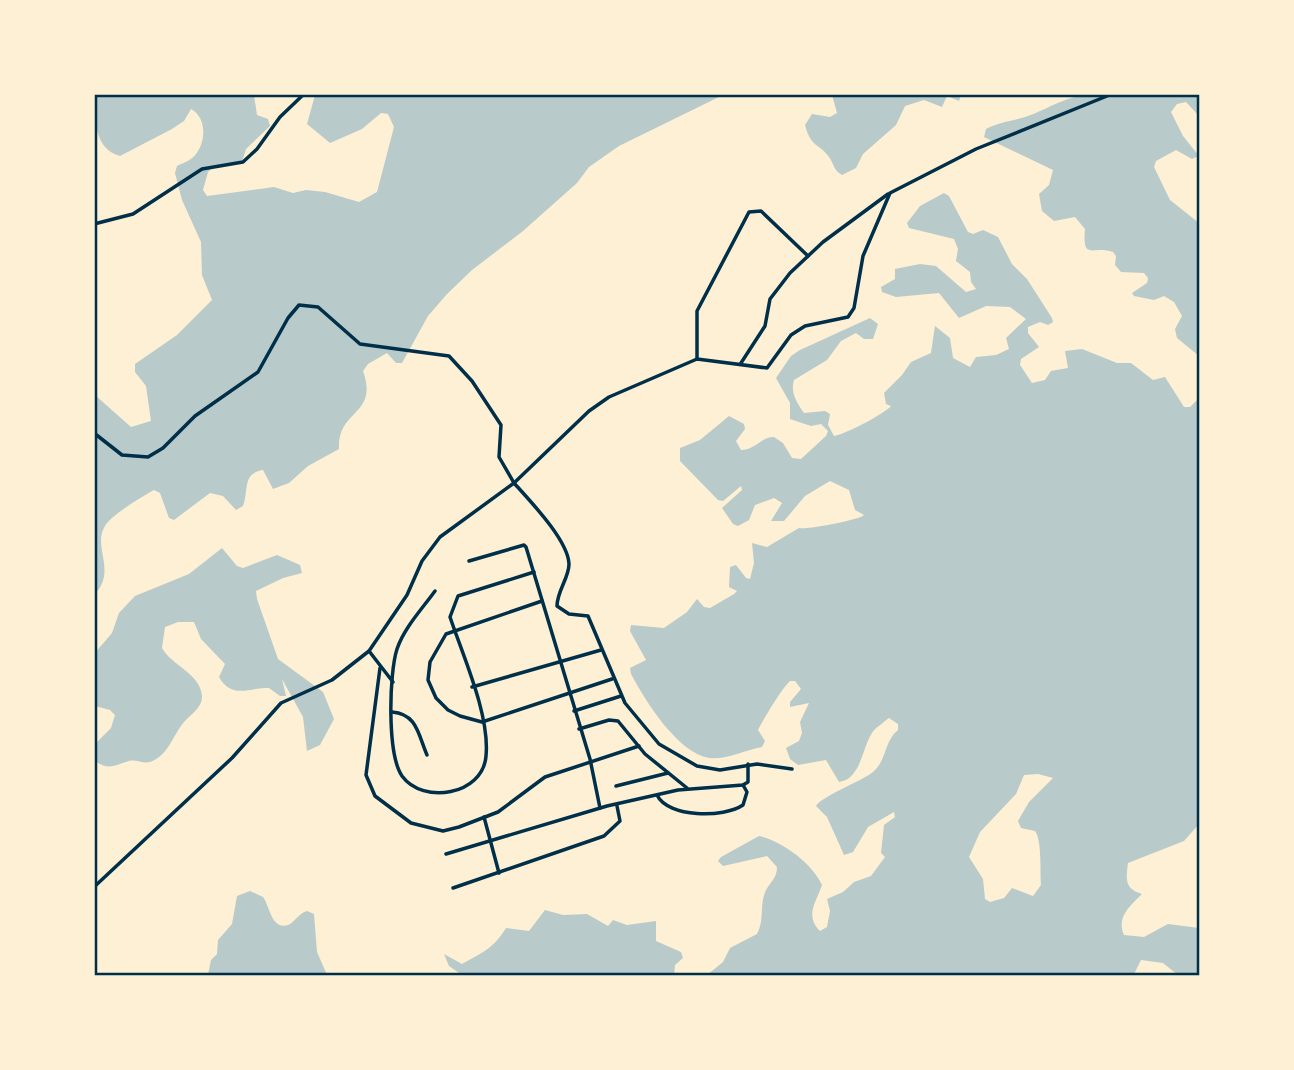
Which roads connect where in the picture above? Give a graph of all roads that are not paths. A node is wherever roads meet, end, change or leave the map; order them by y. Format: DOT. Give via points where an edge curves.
graph roads {
  1 [pos="304,94"];
  2 [pos="1112,94"];
  3 [pos="890,193"];
  4 [pos="94,224"];
  5 [pos="808,256"];
  6 [pos="697,359"];
  7 [pos="741,364"];
  8 [pos="94,433"];
  9 [pos="514,483"];
  10 [pos="469,561"];
  11 [pos="534,572"];
  12 [pos="435,591"];
  13 [pos="542,601"];
  14 [pos="454,628"];
  15 [pos="601,650"];
  16 [pos="369,651"];
  17 [pos="559,662"];
  18 [pos="380,668"];
  19 [pos="612,679"];
  20 [pos="393,682"];
  21 [pos="472,687"];
  22 [pos="568,692"];
  23 [pos="621,696"];
  24 [pos="573,711"];
  25 [pos="392,712"];
  26 [pos="482,722"];
  27 [pos="579,729"];
  28 [pos="639,746"];
  29 [pos="427,755"];
  30 [pos="590,760"];
  31 [pos="748,764"];
  32 [pos="792,769"];
  33 [pos="668,773"];
  34 [pos="743,785"];
  35 [pos="615,786"];
  36 [pos="689,789"];
  37 [pos="657,795"];
  38 [pos="617,806"];
  39 [pos="600,808"];
  40 [pos="484,817"];
  41 [pos="490,841"];
  42 [pos="446,854"];
  43 [pos="499,873"];
  44 [pos="94,887"];
  45 [pos="453,888"];
  1 -- 4 [label="street" via="243,162 202,169 133,214"];
  2 -- 3 [label="street" via="976,149"];
  3 -- 5 [label="street"];
  3 -- 7 [label="street" via="863,256 854,308 848,317 805,326 767,368"];
  5 -- 6 [label="street" via="761,211 749,212 696,311"];
  5 -- 7 [label="street" via="771,299 765,326"];
  6 -- 7 [label="street"];
  6 -- 9 [label="street" via="609,397"];
  8 -- 9 [label="street" via="122,455 148,457 195,416 258,372 299,305 318,307 360,344 449,356 501,425 499,457"];
  9 -- 15 [label="street" via="548,522 567,556 569,565 557,606 569,614 588,616"];
  9 -- 16 [label="street" via="440,537"];
  10 -- 11 [label="street" via="524,545"];
  11 -- 13 [label="street"];
  11 -- 14 [label="street" via="458,596 450,617"];
  12 -- 20 [label="street" via="401,639"];
  13 -- 14 [label="street"];
  13 -- 17 [label="street"];
  14 -- 21 [label="street"];
  14 -- 26 [label="street" via="437,647 428,680 448,710"];
  15 -- 17 [label="street"];
  15 -- 19 [label="street"];
  16 -- 18 [label="street"];
  16 -- 44 [label="street" via="332,680 281,703 232,758"];
  17 -- 21 [label="street"];
  17 -- 22 [label="street"];
  18 -- 20 [label="street"];
  18 -- 40 [label="street" via="366,765 374,796 411,823 443,831"];
  19 -- 22 [label="street"];
  19 -- 23 [label="street"];
  20 -- 25 [label="street"];
  21 -- 26 [label="street"];
  22 -- 24 [label="street"];
  22 -- 26 [label="street"];
  23 -- 24 [label="street"];
  23 -- 31 [label="street" via="659,744 697,766 720,770"];
  24 -- 27 [label="street"];
  25 -- 26 [label="street" via="390,738 402,776 432,792 464,788 478,776 486,759"];
  25 -- 29 [label="street" via="412,718"];
  27 -- 28 [label="street" via="618,721"];
  27 -- 30 [label="street"];
  28 -- 30 [label="street"];
  28 -- 33 [label="street"];
  30 -- 39 [label="street"];
  30 -- 40 [label="street" via="545,777"];
  31 -- 32 [label="street"];
  31 -- 34 [label="street" via="748,782"];
  33 -- 35 [label="street"];
  33 -- 36 [label="street"];
  34 -- 36 [label="street"];
  34 -- 37 [label="street" via="747,792 743,805 723,812 666,806"];
  36 -- 37 [label="street"];
  37 -- 38 [label="street"];
  38 -- 39 [label="street"];
  38 -- 43 [label="street" via="620,821 604,836"];
  39 -- 41 [label="street"];
  40 -- 41 [label="street"];
  41 -- 42 [label="street"];
  41 -- 43 [label="street"];
  43 -- 45 [label="street"];
}
